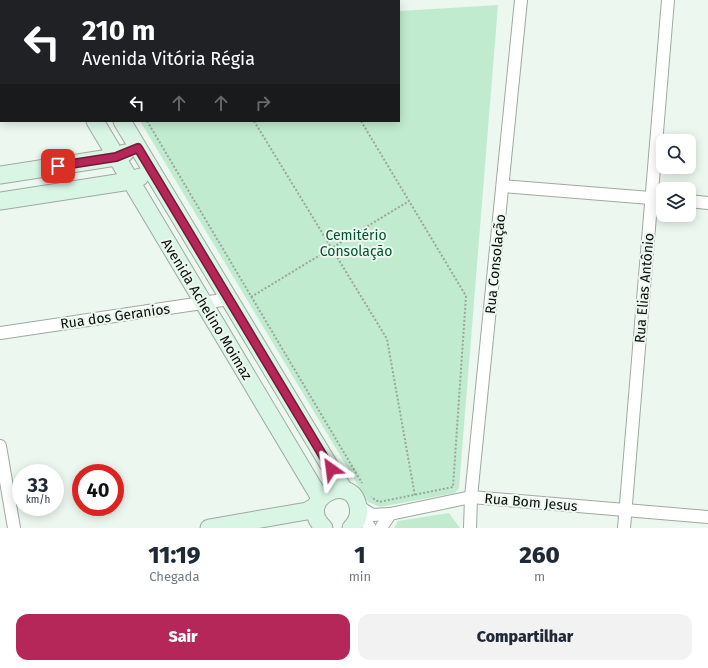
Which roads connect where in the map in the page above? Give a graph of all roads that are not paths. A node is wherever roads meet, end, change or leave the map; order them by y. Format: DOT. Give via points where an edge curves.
graph roads {
  1 [pos="522,0"];
  2 [pos="668,0"];
  3 [pos="96,122"];
  4 [pos="123,122"];
  5 [pos="138,148"];
  6 [pos="116,157"];
  7 [pos="153,172"];
  8 [pos="0,176"];
  9 [pos="130,180"];
  10 [pos="658,182"];
  11 [pos="503,186"];
  12 [pos="656,199"];
  13 [pos="0,201"];
  14 [pos="696,202"];
  15 [pos="708,203"];
  16 [pos="656,209"];
  17 [pos="229,299"];
  18 [pos="204,303"];
  19 [pos="0,333"];
  20 [pos="0,446"];
  21 [pos="344,490"];
  22 [pos="471,497"];
  23 [pos="318,502"];
  24 [pos="359,509"];
  25 [pos="626,510"];
  26 [pos="390,514"];
  27 [pos="708,517"];
  28 [pos="14,528"];
  29 [pos="209,528"];
  30 [pos="324,528"];
  31 [pos="355,528"];
  32 [pos="370,528"];
  33 [pos="381,528"];
  34 [pos="470,528"];
  35 [pos="624,528"];
  1 -- 11 [label="street, Rua Consolação"];
  2 -- 10 [label="street, Rua Elias Antônio"];
  3 -- 6 [label="street, Avenida Achelino Moimaz"];
  4 -- 5 [label="street, Avenida Achelino Moimaz"];
  5 -- 6 [label="street"];
  5 -- 7 [label="street, Avenida Achelino Moimaz"];
  6 -- 8 [label="street"];
  6 -- 9 [label="street, Avenida Achelino Moimaz"];
  7 -- 9 [label="street"];
  7 -- 17 [label="street, Avenida Achelino Moimaz"];
  9 -- 13 [label="street"];
  9 -- 18 [label="street, Avenida Achelino Moimaz"];
  11 -- 12 [label="street"];
  11 -- 22 [label="street, Rua Consolação"];
  14 -- 15 [label="street"];
  16 -- 25 [label="street, Rua Elias Antônio"];
  17 -- 18 [label="street, Rua dos Geranios"];
  17 -- 21 [label="street, Avenida Achelino Moimaz"];
  18 -- 19 [label="street, Rua dos Geranios"];
  18 -- 23 [label="street, Avenida Achelino Moimaz"];
  20 -- 28 [label="street"];
  21 -- 23 [label="street" via="331,490"];
  21 -- 24 [label="street, Avenida Achelino Moimaz" via="352,495"];
  22 -- 25 [label="street, Rua Bom Jesus"];
  22 -- 26 [label="street, Rua Bom Jesus"];
  22 -- 34 [label="street, Rua Consolação"];
  23 -- 29 [label="street" via="307,511"];
  23 -- 30 [label="street, Avenida Achelino Moimaz" via="316,516"];
  24 -- 26 [label="street, Rua Bom Jesus" via="372,515"];
  24 -- 31 [label="street"];
  24 -- 32 [label="street"];
  25 -- 27 [label="street, Rua Bom Jesus"];
  25 -- 35 [label="street, Rua Elias Antônio"];
  26 -- 33 [label="street"];
}
